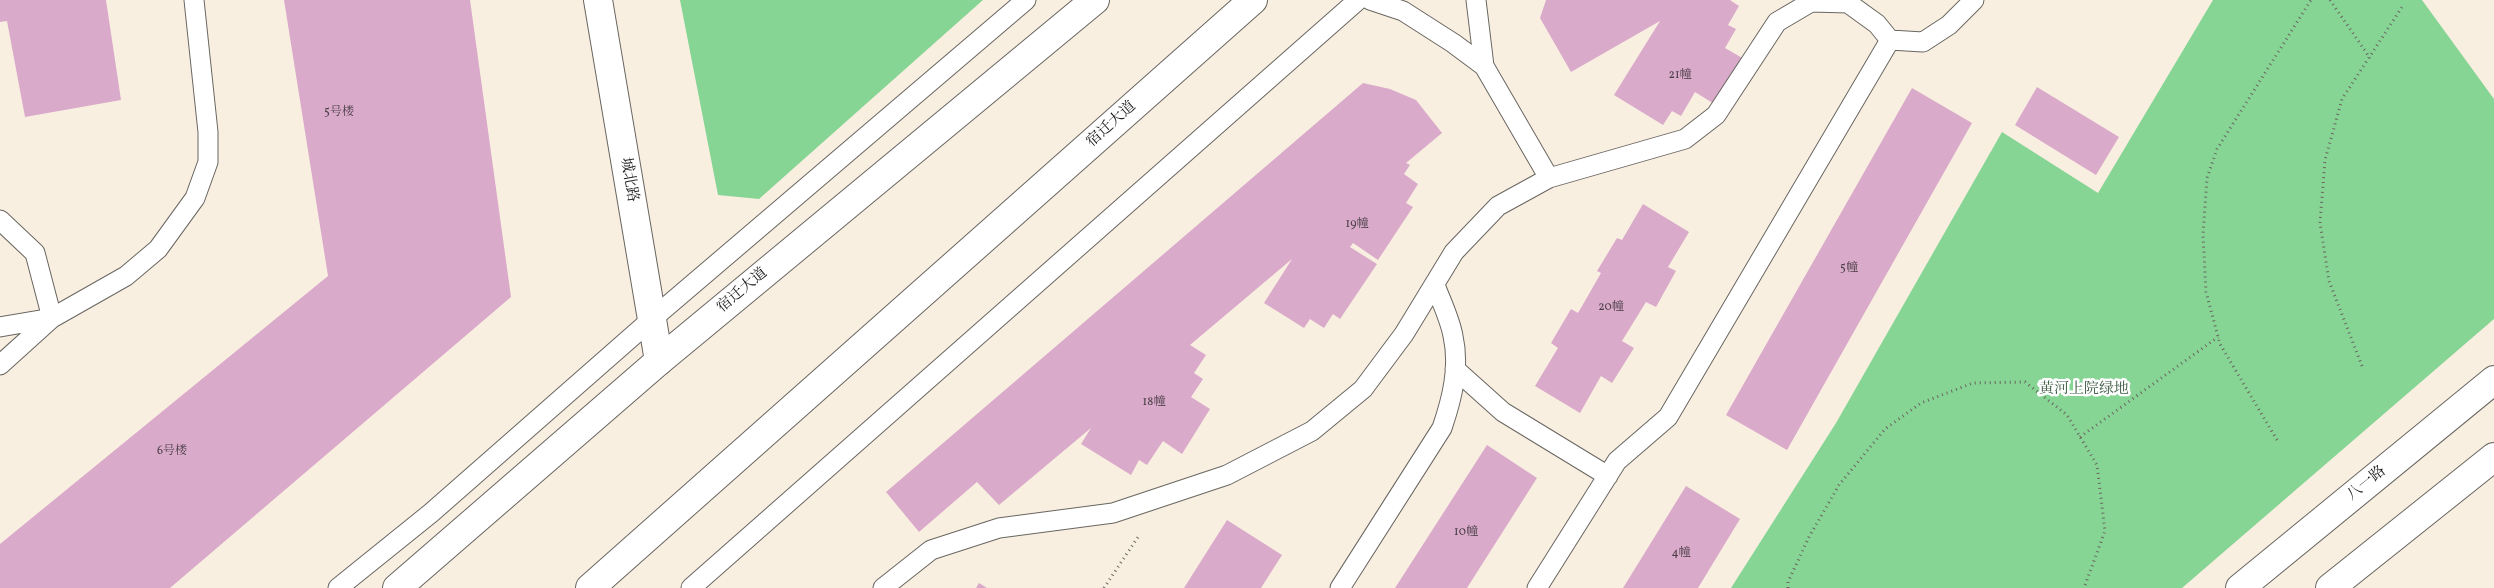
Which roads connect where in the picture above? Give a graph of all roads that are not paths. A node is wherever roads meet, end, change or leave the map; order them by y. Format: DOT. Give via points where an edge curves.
graph roads {
  1 [pos="194,0"];
  2 [pos="598,0"];
  3 [pos="1026,0"];
  4 [pos="1095,0"];
  5 [pos="1253,0"];
  6 [pos="1358,0"];
  7 [pos="1370,0"];
  8 [pos="1476,0"];
  9 [pos="1974,0"];
  10 [pos="1890,40"];
  11 [pos="1484,66"];
  12 [pos="1549,178"];
  13 [pos="0,220"];
  14 [pos="1435,285"];
  15 [pos="52,318"];
  16 [pos="652,319"];
  17 [pos="0,326"];
  18 [pos="659,361"];
  19 [pos="0,365"];
  20 [pos="1455,369"];
  21 [pos="2494,380"];
  22 [pos="2494,457"];
  23 [pos="1608,476"];
  24 [pos="338,588"];
  25 [pos="397,588"];
  26 [pos="590,588"];
  27 [pos="691,588"];
  28 [pos="883,588"];
  29 [pos="1340,588"];
  30 [pos="1538,588"];
  31 [pos="2240,588"];
  32 [pos="2330,588"];
  1 -- 15 [label="lane" via="208,132 208,162 195,198 158,249 126,276"];
  2 -- 16 [label="main road, 城北路"];
  3 -- 16 [label="lane"];
  4 -- 18 [label="main road, 宿迁大道"];
  5 -- 26 [label="main road, 宿迁大道"];
  6 -- 27 [label="lane"];
  7 -- 11 [label="lane" via="1403,11"];
  8 -- 11 [label="lane"];
  9 -- 10 [label="lane" via="1949,25 1923,42"];
  10 -- 12 [label="lane" via="1877,24 1848,3 1811,2 1777,22 1716,116 1685,139"];
  10 -- 23 [label="lane" via="1668,417 1617,461"];
  11 -- 12 [label="lane"];
  12 -- 14 [label="lane" via="1498,206 1454,252"];
  13 -- 15 [label="lane" via="35,253"];
  14 -- 20 [label="lane" via="1453,336"];
  14 -- 28 [label="lane" via="1363,389 1312,431 1227,475 1113,513 999,528 931,550"];
  15 -- 17 [label="lane"];
  15 -- 19 [label="lane"];
  16 -- 18 [label="main road, 城北路"];
  16 -- 24 [label="lane" via="431,513"];
  18 -- 25 [label="main road, 宿迁大道"];
  20 -- 23 [label="lane" via="1503,412"];
  20 -- 29 [label="lane" via="1451,403 1442,428"];
  21 -- 31 [label="main road, 八一路"];
  22 -- 32 [label="main road"];
  23 -- 30 [label="lane"];
}
